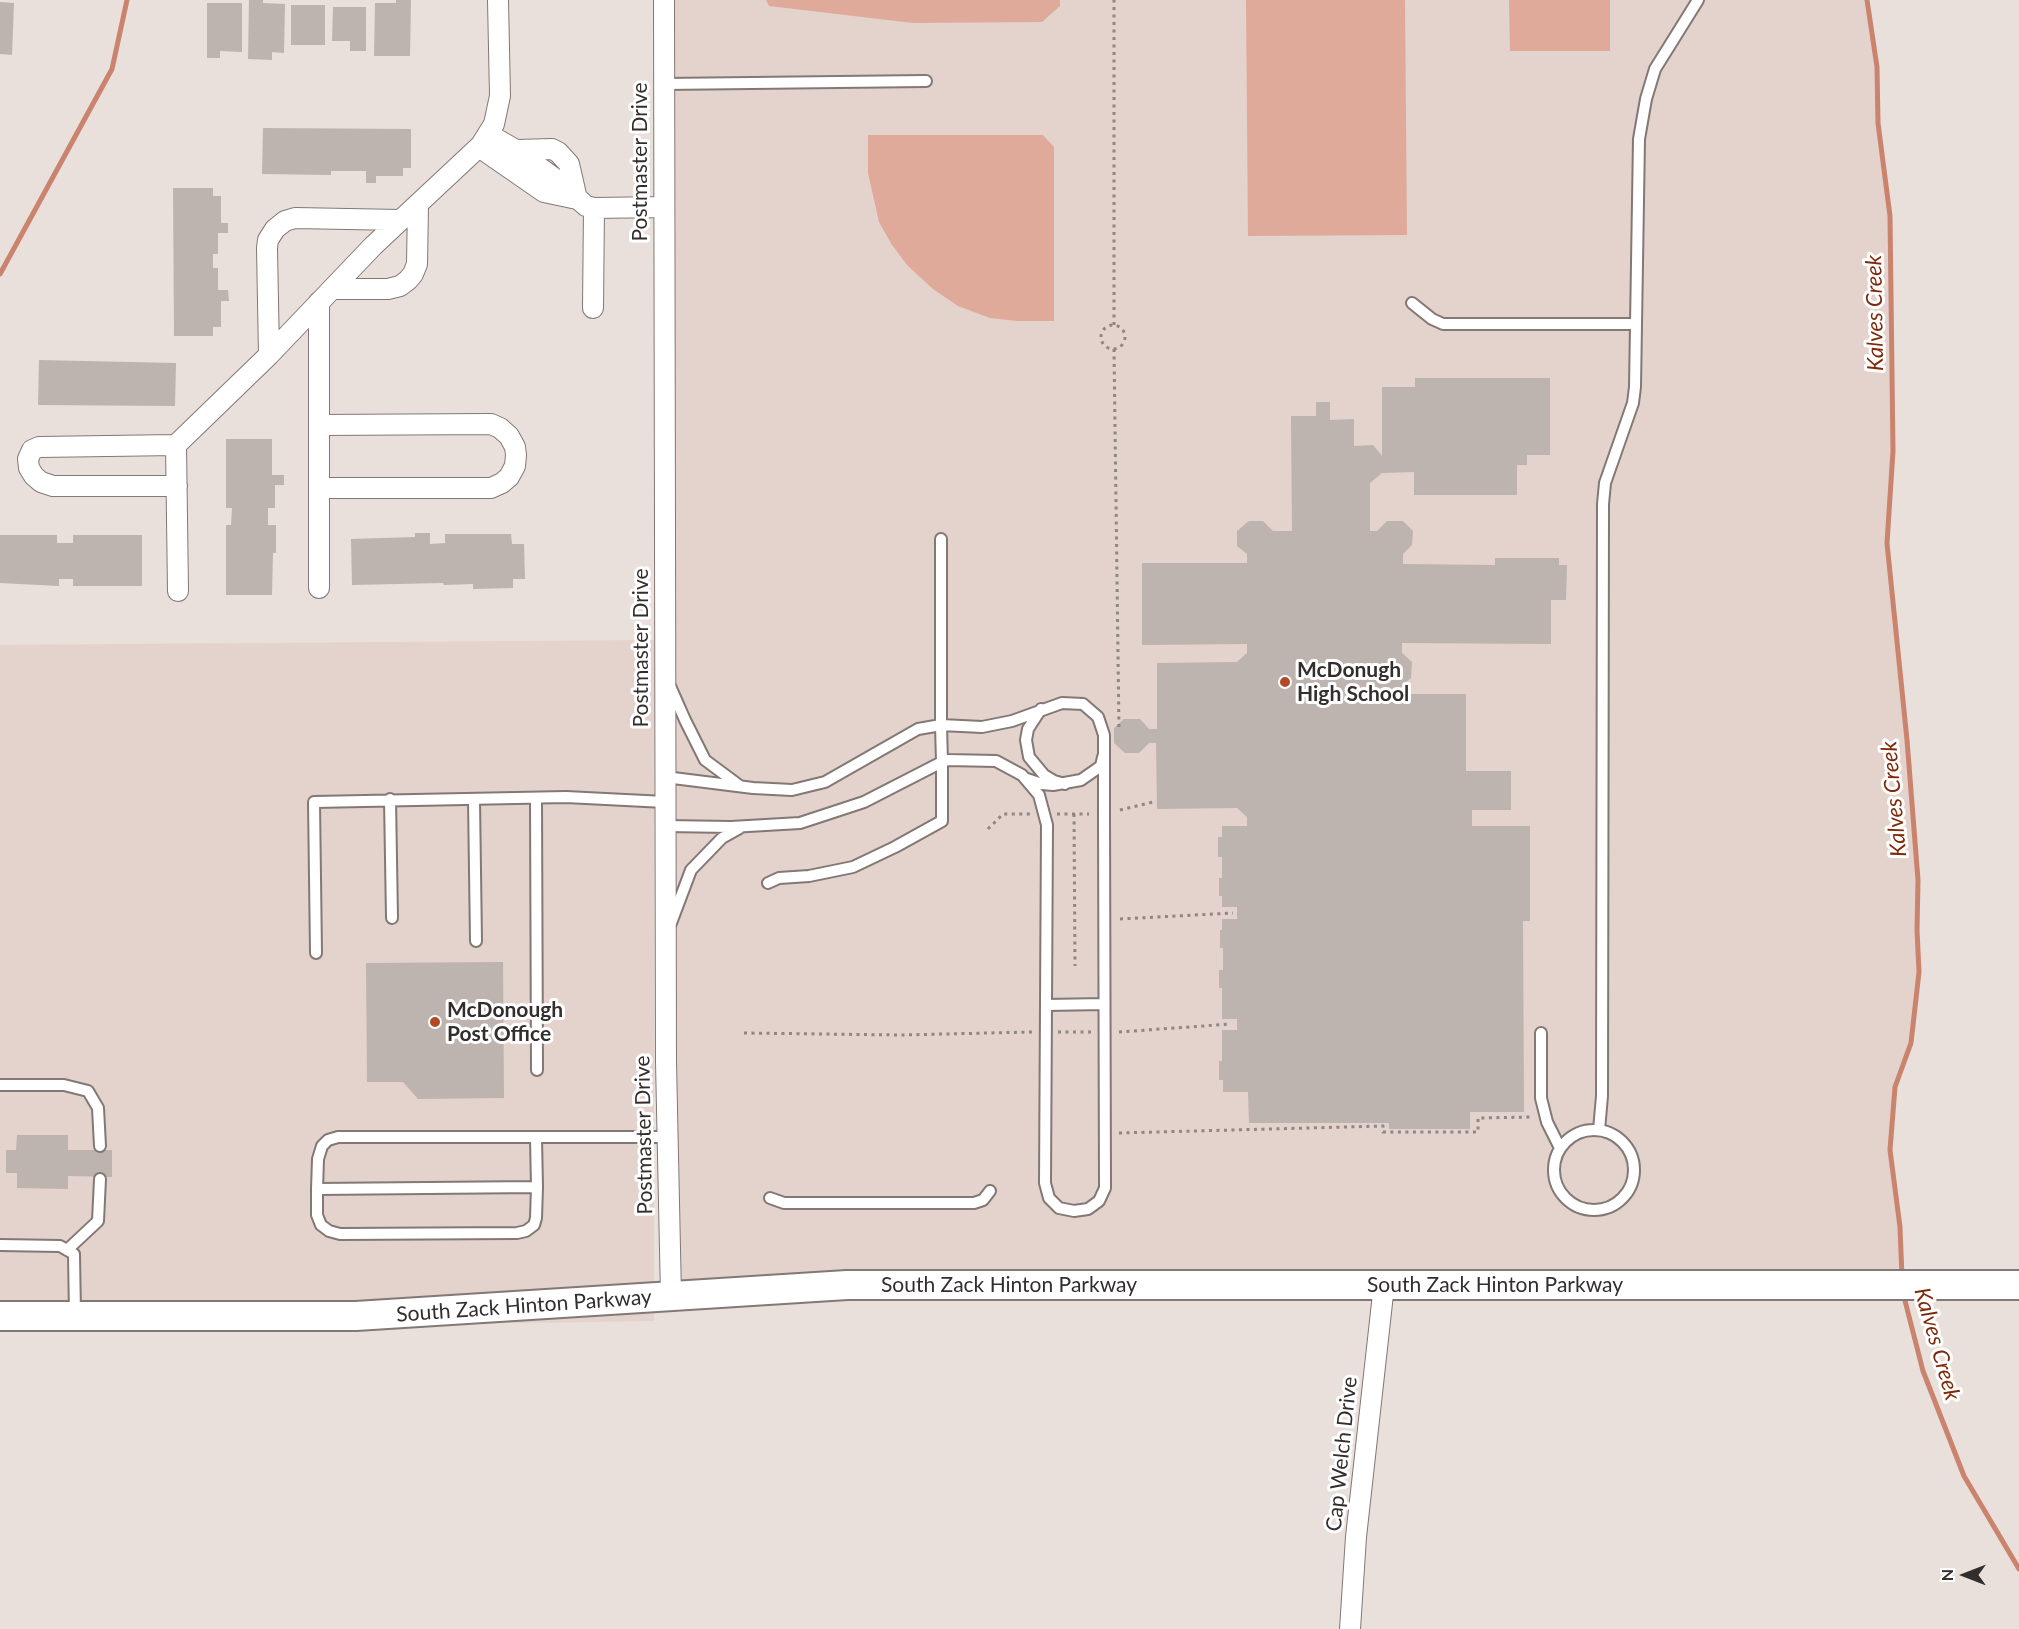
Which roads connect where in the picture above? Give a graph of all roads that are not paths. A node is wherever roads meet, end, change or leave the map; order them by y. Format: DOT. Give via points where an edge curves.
graph roads {
  1 [pos="498,0"];
  2 [pos="664,0"];
  3 [pos="1698,0"];
  4 [pos="926,81"];
  5 [pos="664,84"];
  6 [pos="484,141"];
  7 [pos="585,204"];
  8 [pos="418,205"];
  9 [pos="664,207"];
  10 [pos="400,220"];
  11 [pos="326,296"];
  12 [pos="1412,303"];
  13 [pos="593,308"];
  14 [pos="1636,324"];
  15 [pos="269,354"];
  16 [pos="319,424"];
  17 [pos="176,445"];
  18 [pos="177,486"];
  19 [pos="320,488"];
  20 [pos="941,539"];
  21 [pos="319,588"];
  22 [pos="178,591"];
  23 [pos="665,674"];
  24 [pos="1041,709"];
  25 [pos="941,725"];
  26 [pos="1104,754"];
  27 [pos="1029,757"];
  28 [pos="942,762"];
  29 [pos="665,777"];
  30 [pos="1024,777"];
  31 [pos="1035,782"];
  32 [pos="1065,784"];
  33 [pos="740,787"];
  34 [pos="1039,795"];
  35 [pos="536,798"];
  36 [pos="390,799"];
  37 [pos="474,800"];
  38 [pos="665,802"];
  39 [pos="665,826"];
  40 [pos="744,826"];
  41 [pos="768,883"];
  42 [pos="392,918"];
  43 [pos="665,938"];
  44 [pos="476,941"];
  45 [pos="316,953"];
  46 [pos="1104,1004"];
  47 [pos="1046,1005"];
  48 [pos="1541,1033"];
  49 [pos="537,1070"];
  50 [pos="0,1085"];
  51 [pos="1599,1130"];
  52 [pos="667,1137"];
  53 [pos="536,1138"];
  54 [pos="100,1146"];
  55 [pos="1560,1148"];
  56 [pos="100,1179"];
  57 [pos="537,1187"];
  58 [pos="317,1189"];
  59 [pos="990,1191"];
  60 [pos="770,1198"];
  61 [pos="0,1245"];
  62 [pos="67,1250"];
  63 [pos="1384,1285"];
  64 [pos="2019,1285"];
  65 [pos="671,1296"];
  66 [pos="0,1316"];
  67 [pos="75,1316"];
  68 [pos="1350,1629"];
  1 -- 6 [label="street" via="500,96 494,124"];
  2 -- 5 [label="street, Postmaster Drive"];
  3 -- 14 [label="lane" via="1655,69 1646,99 1639,139"];
  4 -- 5 [label="lane"];
  5 -- 9 [label="street, Postmaster Drive"];
  6 -- 7 [label="street" via="516,150"];
  6 -- 7 [label="street" via="544,192"];
  6 -- 8 [label="street"];
  7 -- 9 [label="street"];
  7 -- 13 [label="street"];
  8 -- 10 [label="street"];
  8 -- 11 [label="street" via="417,264 406,282 388,289"];
  9 -- 23 [label="street, Postmaster Drive"];
  10 -- 11 [label="street"];
  10 -- 15 [label="street" via="295,218 275,229 267,248"];
  11 -- 15 [label="street"];
  11 -- 16 [label="street"];
  12 -- 14 [label="lane" via="1443,324"];
  14 -- 51 [label="lane" via="1633,403 1609,467 1603,504"];
  15 -- 17 [label="street"];
  16 -- 19 [label="street"];
  16 -- 19 [label="street" via="487,424 507,434 516,455 509,477 491,488"];
  17 -- 18 [label="street"];
  17 -- 18 [label="street" via="39,447 32,450 28,459 34,476 53,486"];
  18 -- 22 [label="street"];
  19 -- 21 [label="street"];
  20 -- 25 [label="lane"];
  23 -- 29 [label="street, Postmaster Drive"];
  23 -- 33 [label="lane" via="705,760"];
  24 -- 25 [label="lane" via="1012,721 982,727"];
  24 -- 26 [label="lane" via="1062,703 1083,704 1098,717 1104,735"];
  24 -- 27 [label="lane" via="1028,729"];
  25 -- 28 [label="lane"];
  25 -- 33 [label="lane" via="918,729 825,782 792,790"];
  26 -- 32 [label="lane" via="1101,766 1091,774"];
  26 -- 46 [label="lane"];
  27 -- 31 [label="lane"];
  27 -- 32 [label="lane" via="1044,775"];
  28 -- 30 [label="lane" via="996,761"];
  28 -- 40 [label="lane" via="864,802 801,823"];
  28 -- 41 [label="lane" via="942,821 853,867"];
  29 -- 33 [label="lane"];
  29 -- 38 [label="street, Postmaster Drive"];
  30 -- 31 [label="lane"];
  30 -- 34 [label="lane"];
  31 -- 32 [label="lane"];
  31 -- 34 [label="lane"];
  34 -- 47 [label="lane" via="1047,825"];
  35 -- 37 [label="lane"];
  35 -- 38 [label="lane"];
  35 -- 49 [label="lane"];
  36 -- 37 [label="lane"];
  36 -- 42 [label="lane"];
  36 -- 45 [label="lane" via="314,802"];
  37 -- 44 [label="lane"];
  38 -- 39 [label="street, Postmaster Drive"];
  39 -- 40 [label="lane"];
  39 -- 43 [label="street, Postmaster Drive"];
  40 -- 43 [label="lane" via="722,838 691,870"];
  43 -- 52 [label="street, Postmaster Drive"];
  46 -- 47 [label="lane"];
  46 -- 47 [label="lane" via="1105,1188 1099,1201 1088,1209 1074,1211 1059,1208 1049,1198 1045,1183"];
  48 -- 55 [label="lane" via="1541,1098 1545,1117"];
  50 -- 54 [label="lane" via="64,1085 88,1091 98,1108"];
  51 -- 55 [label="lane" via="1577,1134"];
  51 -- 55 [label="lane" via="1621,1141 1633,1163 1629,1188 1611,1205 1585,1209 1565,1197 1554,1178 1554,1162"];
  52 -- 53 [label="lane"];
  52 -- 65 [label="street, Postmaster Drive"];
  53 -- 57 [label="lane"];
  53 -- 58 [label="lane" via="338,1137 322,1146"];
  56 -- 62 [label="lane" via="98,1221"];
  57 -- 58 [label="lane"];
  57 -- 58 [label="lane" via="534,1225 517,1233 340,1234 321,1225"];
  59 -- 60 [label="lane" via="974,1203 784,1203"];
  61 -- 62 [label="lane" via="60,1246"];
  62 -- 67 [label="lane" via="74,1254"];
  63 -- 64 [label="main road, South Zack Hinton Parkway"];
  63 -- 65 [label="main road, South Zack Hinton Parkway" via="847,1285"];
  63 -- 68 [label="street, Cap Welch Drive" via="1356,1537"];
  65 -- 67 [label="main road, South Zack Hinton Parkway" via="356,1316"];
  66 -- 67 [label="main road, South Zack Hinton Parkway"];
}
